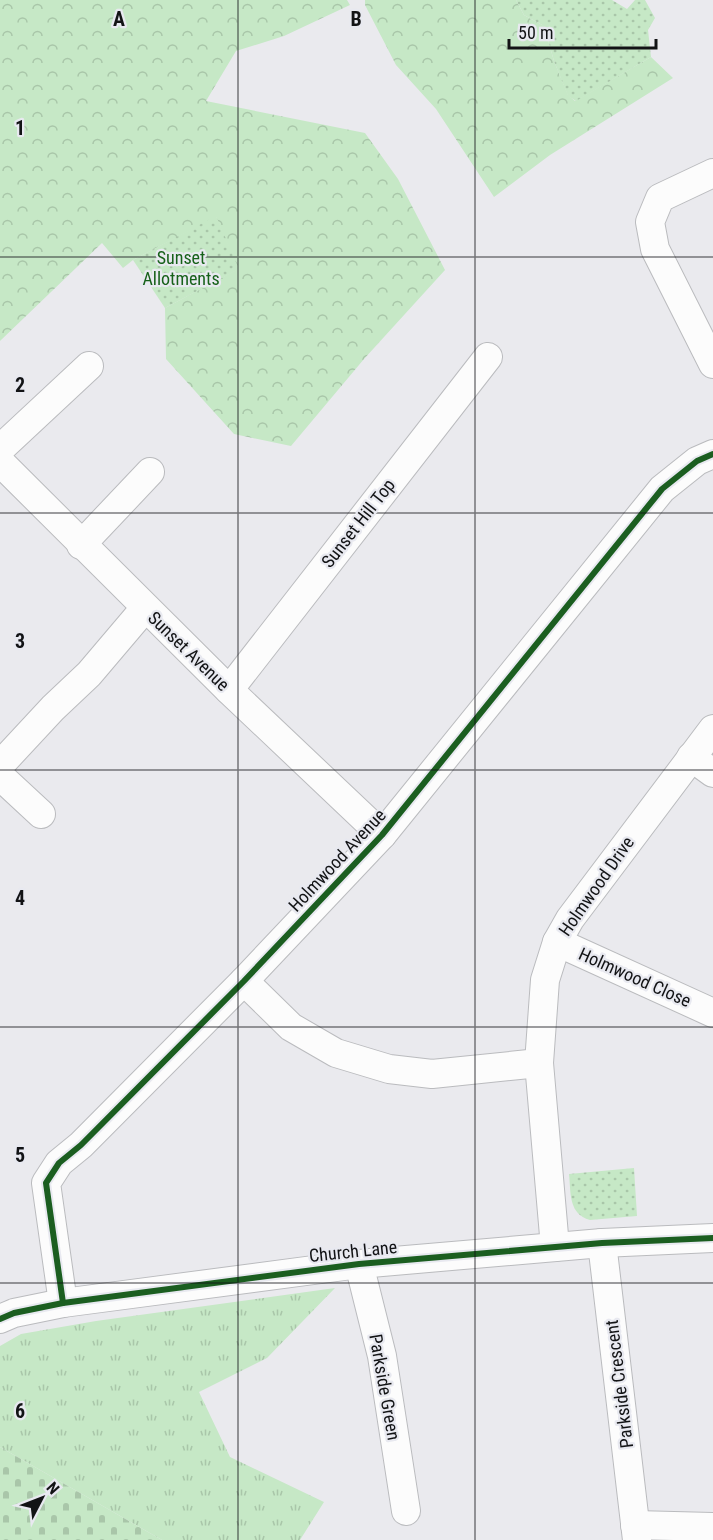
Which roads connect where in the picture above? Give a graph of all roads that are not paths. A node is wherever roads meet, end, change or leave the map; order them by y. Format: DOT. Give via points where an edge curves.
graph roads {
  1 [pos="713,173"];
  2 [pos="488,357"];
  3 [pos="713,364"];
  4 [pos="89,366"];
  5 [pos="0,449"];
  6 [pos="713,454"];
  7 [pos="0,462"];
  8 [pos="150,472"];
  9 [pos="81,544"];
  10 [pos="146,608"];
  11 [pos="229,690"];
  12 [pos="713,729"];
  13 [pos="0,765"];
  14 [pos="702,765"];
  15 [pos="0,776"];
  16 [pos="41,814"];
  17 [pos="382,835"];
  18 [pos="557,942"];
  19 [pos="244,981"];
  20 [pos="713,1012"];
  21 [pos="539,1063"];
  22 [pos="713,1238"];
  23 [pos="602,1243"];
  24 [pos="555,1246"];
  25 [pos="359,1264"];
  26 [pos="63,1303"];
  27 [pos="0,1319"];
  28 [pos="406,1511"];
  29 [pos="713,1527"];
  30 [pos="636,1533"];
  1 -- 3 [label="street" via="660,198 650,222 655,249"];
  2 -- 11 [label="street, Sunset Hill Top"];
  4 -- 5 [label="street"];
  6 -- 17 [label="street, Holmwood Avenue" via="697,461 662,489"];
  7 -- 9 [label="street, Sunset Avenue"];
  8 -- 9 [label="street"];
  9 -- 10 [label="street, Sunset Avenue"];
  10 -- 11 [label="street, Sunset Avenue"];
  10 -- 13 [label="street" via="89,674"];
  11 -- 17 [label="street, Sunset Avenue"];
  12 -- 14 [label="street, Holmwood Drive"];
  14 -- 18 [label="street, Holmwood Drive" via="584,901"];
  15 -- 16 [label="street"];
  17 -- 19 [label="street, Holmwood Avenue"];
  18 -- 20 [label="street, Holmwood Close"];
  18 -- 21 [label="street, Holmwood Drive" via="545,980"];
  19 -- 21 [label="street" via="291,1027 336,1053 389,1069 432,1074"];
  19 -- 26 [label="street, Holmwood Avenue" via="59,1164 46,1183"];
  21 -- 24 [label="street, Holmwood Drive"];
  22 -- 23 [label="street, Church Lane"];
  23 -- 24 [label="street, Church Lane"];
  23 -- 30 [label="street, Parkside Crescent"];
  24 -- 25 [label="street, Church Lane"];
  25 -- 26 [label="street, Church Lane"];
  25 -- 28 [label="street, Parkside Green" via="382,1356"];
  26 -- 27 [label="street, Church Lane" via="14,1312"];
  29 -- 30 [label="street, Parkside Crescent"];
}
